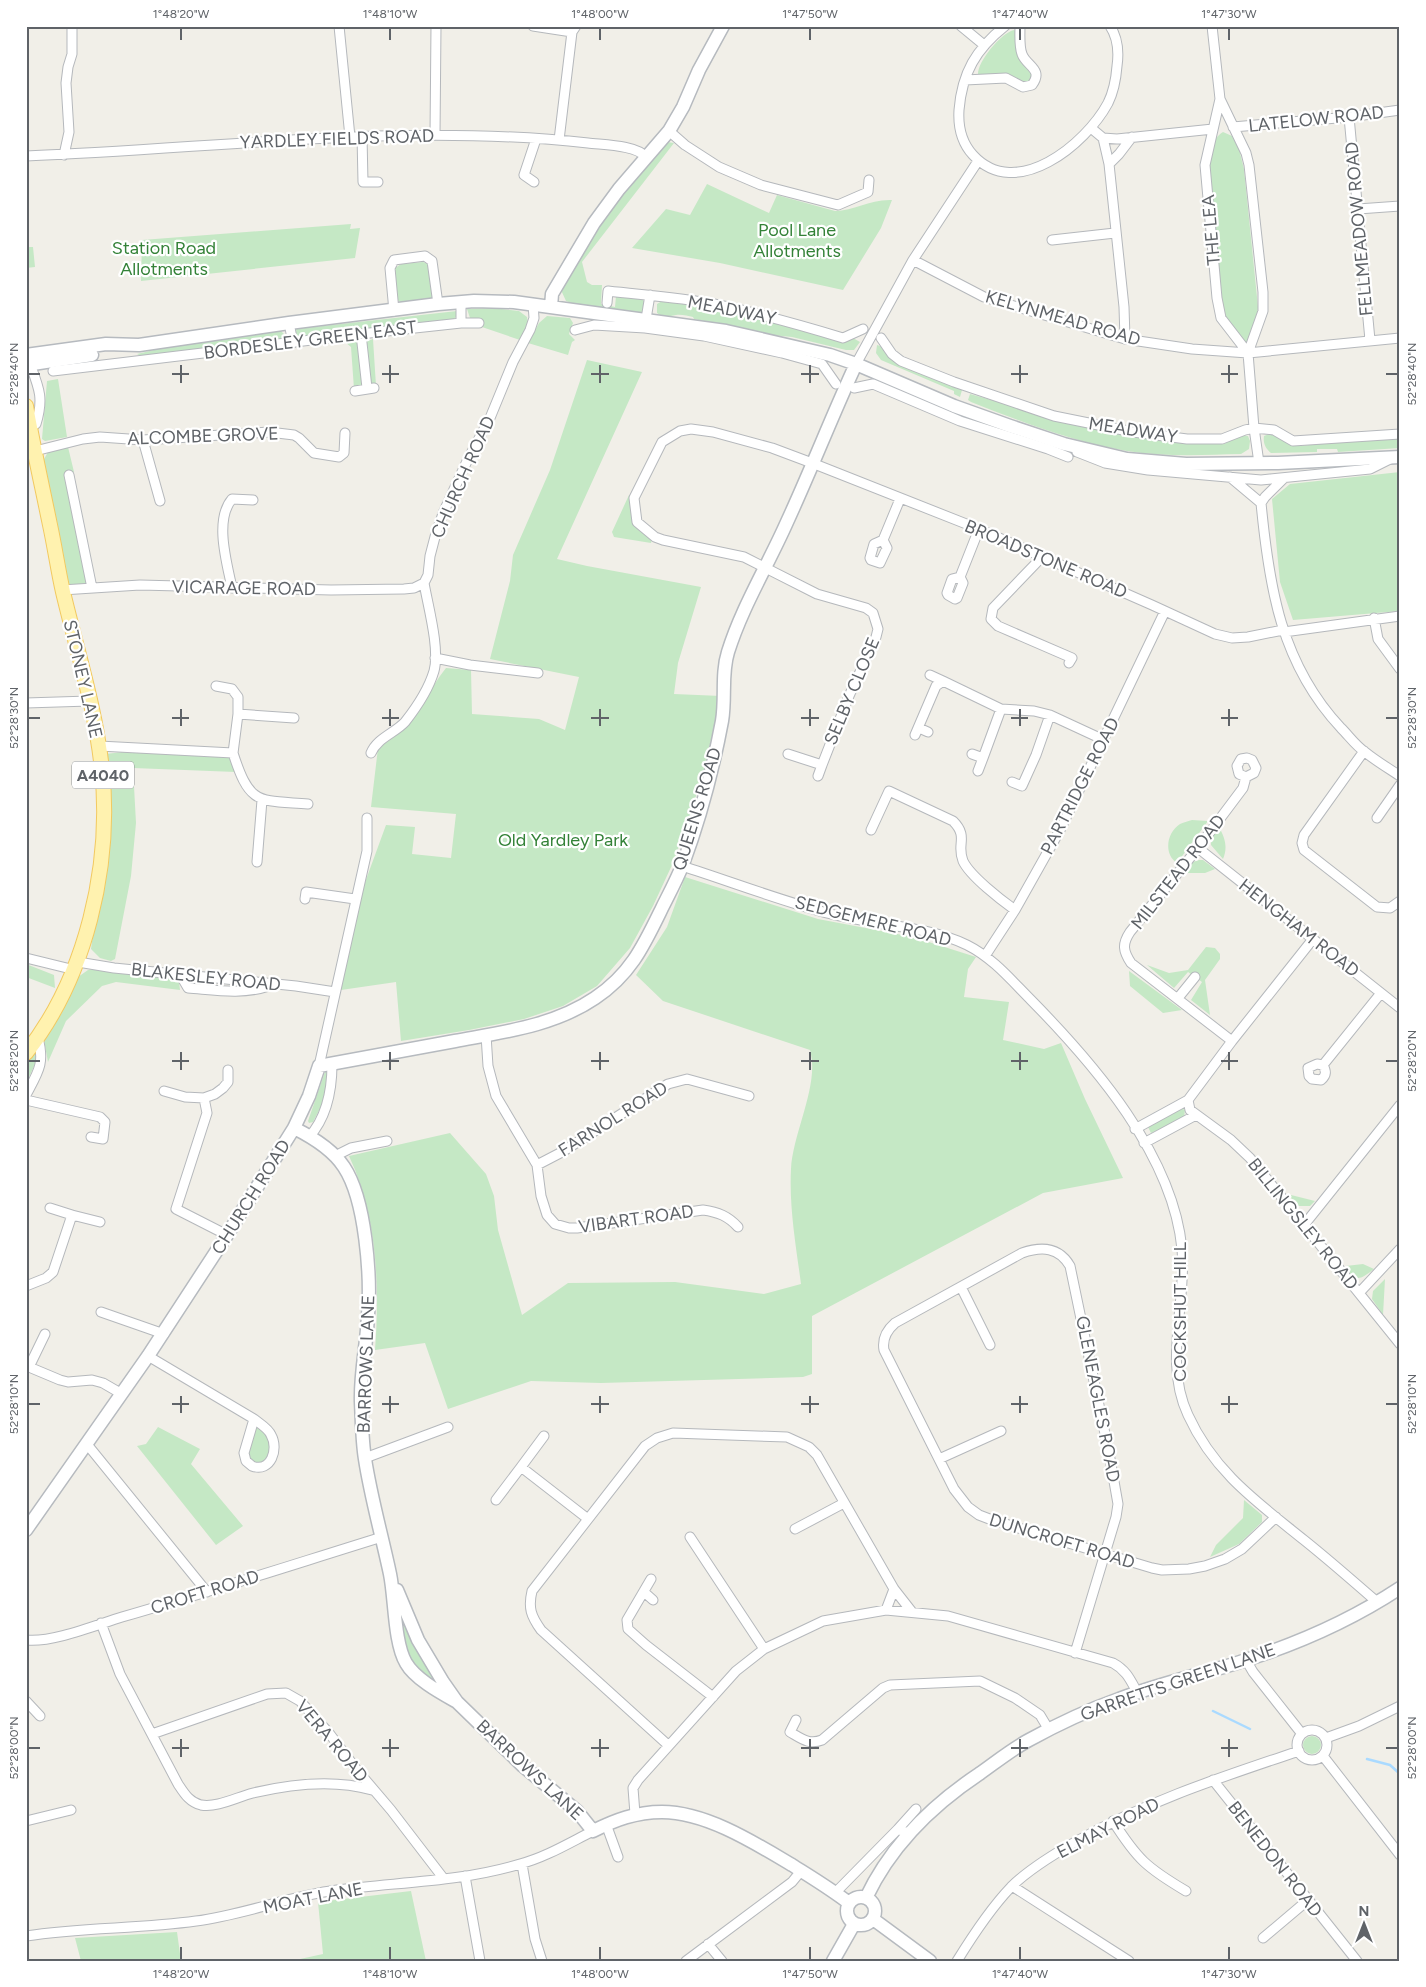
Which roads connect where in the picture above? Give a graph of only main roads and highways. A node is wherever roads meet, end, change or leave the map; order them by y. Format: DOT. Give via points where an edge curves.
graph roads {
  1 [pos="26,406"];
  2 [pos="26,1053"];
  1 -- 2 [label="main road, STONEY LANE / A4040" via="62,590 99,746 104,794 100,860 86,936 76,966 38,1038"];
}
